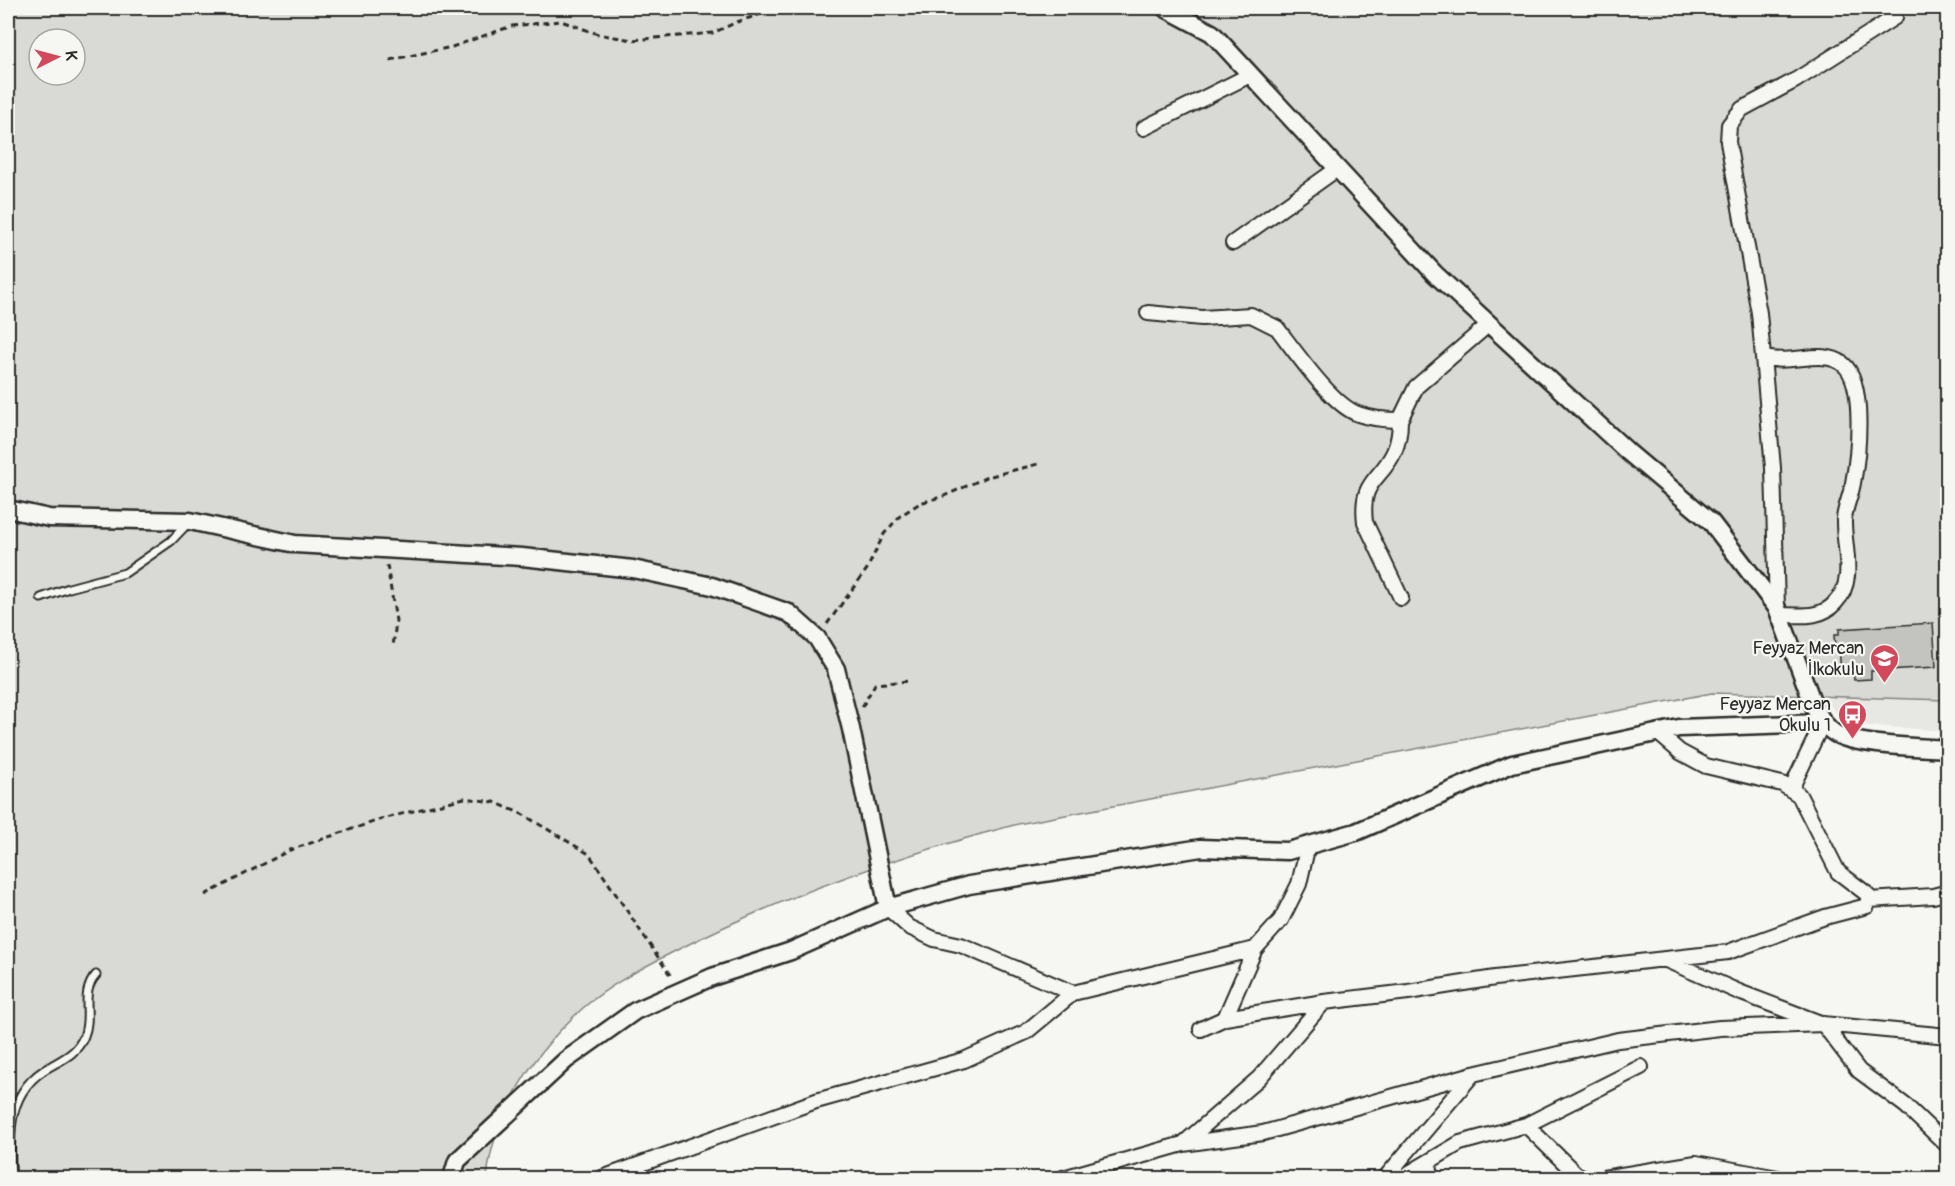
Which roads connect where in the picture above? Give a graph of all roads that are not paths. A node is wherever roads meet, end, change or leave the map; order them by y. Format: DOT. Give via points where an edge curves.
graph roads {
  1 [pos="1165,8"];
  2 [pos="1907,8"];
  3 [pos="1893,12"];
  4 [pos="1250,75"];
  5 [pos="1144,128"];
  6 [pos="1337,169"];
  7 [pos="1233,243"];
  8 [pos="1148,313"];
  9 [pos="1489,324"];
  10 [pos="1763,357"];
  11 [pos="1400,420"];
  12 [pos="10,515"];
  13 [pos="190,521"];
  14 [pos="41,598"];
  15 [pos="1401,598"];
  16 [pos="1778,612"];
  17 [pos="1823,724"];
  18 [pos="1658,732"];
  19 [pos="1947,749"];
  20 [pos="1791,789"];
  21 [pos="1308,845"];
  22 [pos="1947,892"];
  23 [pos="1869,900"];
  24 [pos="888,908"];
  25 [pos="1254,950"];
  26 [pos="1662,958"];
  27 [pos="96,975"];
  28 [pos="1073,993"];
  29 [pos="1324,1002"];
  30 [pos="1225,1018"];
  31 [pos="1823,1024"];
  32 [pos="1201,1029"];
  33 [pos="1947,1036"];
  34 [pos="1641,1067"];
  35 [pos="1473,1074"];
  36 [pos="1527,1125"];
  37 [pos="1183,1144"];
  38 [pos="1947,1146"];
  39 [pos="1429,1162"];
  40 [pos="12,1179"];
  41 [pos="452,1179"];
  42 [pos="602,1179"];
  43 [pos="1063,1179"];
  44 [pos="1385,1179"];
  45 [pos="1401,1179"];
  46 [pos="1431,1179"];
  47 [pos="1585,1179"];
  48 [pos="1603,1179"];
  49 [pos="1778,1179"];
  1 -- 4 [label="street" via="1212,33"];
  2 -- 3 [label="street"];
  3 -- 10 [label="street" via="1796,80 1743,109 1730,125 1728,142 1759,312"];
  4 -- 5 [label="street"];
  4 -- 6 [label="street"];
  6 -- 7 [label="street"];
  6 -- 9 [label="street" via="1435,274"];
  8 -- 11 [label="street" via="1202,318 1251,315 1265,320 1277,328 1336,401 1356,414"];
  9 -- 11 [label="street" via="1416,387"];
  9 -- 16 [label="street" via="1628,452 1711,522"];
  10 -- 16 [label="street" via="1773,468"];
  10 -- 16 [label="street" via="1775,362 1807,357 1835,359 1849,371 1857,392 1858,437 1844,518 1848,573 1843,592 1828,610 1817,615"];
  11 -- 15 [label="street" via="1394,453 1372,479 1363,508 1365,522"];
  12 -- 13 [label="street"];
  13 -- 14 [label="lane" via="171,541 125,573"];
  13 -- 24 [label="street" via="295,544 522,557 633,569 712,586 789,613 817,638 836,669"];
  16 -- 17 [label="street"];
  17 -- 18 [label="street"];
  17 -- 19 [label="street" via="1852,740"];
  17 -- 20 [label="street"];
  18 -- 20 [label="street" via="1680,752 1706,766"];
  18 -- 21 [label="street" via="1512,764 1356,832"];
  20 -- 23 [label="street" via="1805,804 1838,872 1867,894"];
  21 -- 24 [label="street" via="1288,851 1201,848 969,885"];
  21 -- 25 [label="street" via="1299,884 1281,920"];
  22 -- 23 [label="street"];
  23 -- 26 [label="street" via="1862,910 1825,917 1728,952"];
  24 -- 28 [label="street" via="909,927 934,939 961,945"];
  24 -- 41 [label="street" via="791,951 712,976 635,1011 566,1060 457,1161"];
  25 -- 28 [label="street"];
  25 -- 30 [label="street"];
  26 -- 29 [label="street"];
  26 -- 31 [label="street"];
  27 -- 40 [label="lane" via="86,990 88,1020 78,1048 35,1074 13,1107"];
  28 -- 42 [label="street" via="1026,1032 964,1060 816,1101"];
  29 -- 30 [label="street"];
  29 -- 37 [label="street" via="1259,1078"];
  30 -- 32 [label="street"];
  31 -- 33 [label="street"];
  31 -- 35 [label="street" via="1720,1028 1618,1040"];
  31 -- 38 [label="street" via="1859,1071 1906,1106"];
  34 -- 36 [label="street"];
  35 -- 37 [label="street" via="1263,1133"];
  35 -- 44 [label="street"];
  36 -- 39 [label="street" via="1460,1143"];
  36 -- 47 [label="street"];
  37 -- 43 [label="street"];
  39 -- 45 [label="street"];
  39 -- 46 [label="street"];
  48 -- 49 [label="street" via="1696,1163"];
}
